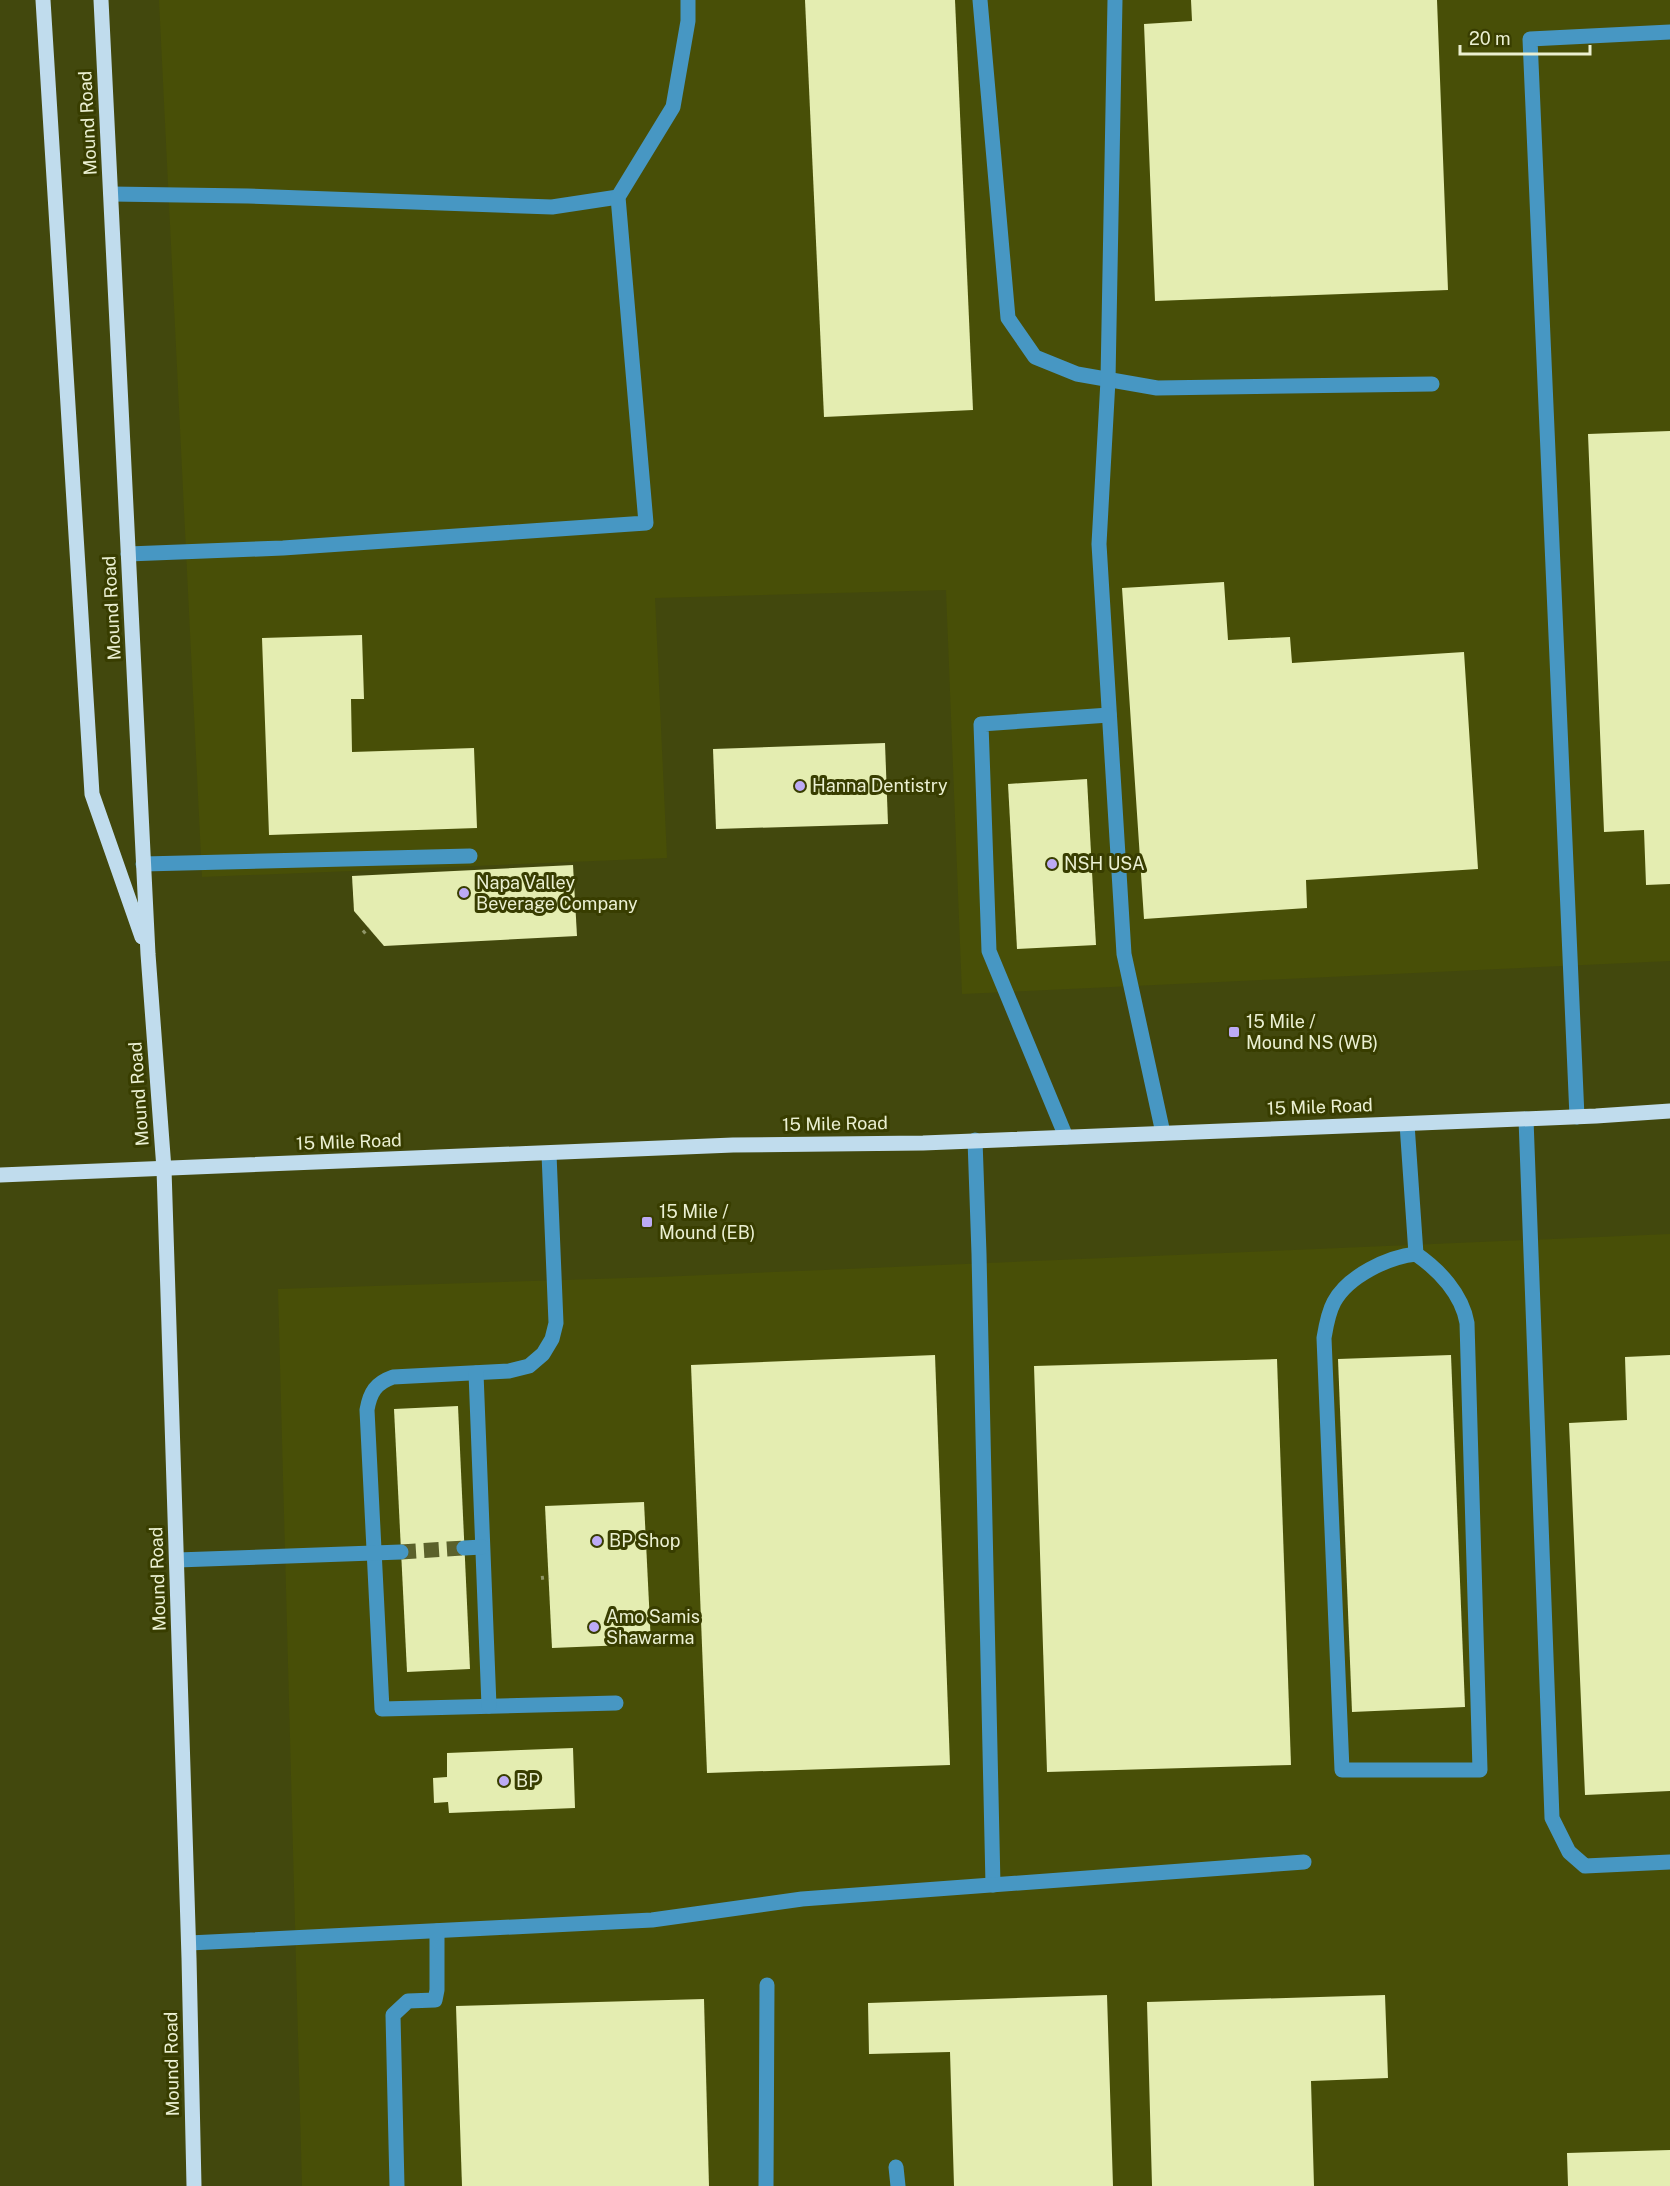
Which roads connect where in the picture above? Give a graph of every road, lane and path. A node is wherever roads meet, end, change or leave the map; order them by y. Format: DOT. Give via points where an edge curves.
graph roads {
  1 [pos="43,0"];
  2 [pos="101,0"];
  3 [pos="688,0"];
  4 [pos="980,0"];
  5 [pos="1115,0"];
  6 [pos="1670,32"];
  7 [pos="111,194"];
  8 [pos="618,197"];
  9 [pos="1108,380"];
  10 [pos="1432,384"];
  11 [pos="128,554"];
  12 [pos="1109,715"];
  13 [pos="470,856"];
  14 [pos="144,864"];
  15 [pos="369,928"];
  16 [pos="363,933"];
  17 [pos="148,954"];
  18 [pos="1670,1112"];
  19 [pos="1577,1117"];
  20 [pos="1526,1119"];
  21 [pos="1407,1124"];
  22 [pos="1163,1133"];
  23 [pos="1066,1137"];
  24 [pos="975,1140"];
  25 [pos="549,1154"];
  26 [pos="164,1169"];
  27 [pos="0,1175"];
  28 [pos="1416,1254"];
  29 [pos="476,1373"];
  30 [pos="483,1546"];
  31 [pos="464,1548"];
  32 [pos="401,1552"];
  33 [pos="374,1554"];
  34 [pos="177,1560"];
  35 [pos="549,1577"];
  36 [pos="540,1578"];
  37 [pos="616,1703"];
  38 [pos="489,1706"];
  39 [pos="1304,1862"];
  40 [pos="1670,1862"];
  41 [pos="993,1885"];
  42 [pos="437,1931"];
  43 [pos="189,1943"];
  44 [pos="767,1985"];
  45 [pos="896,2167"];
  46 [pos="194,2186"];
  47 [pos="397,2186"];
  48 [pos="766,2186"];
  49 [pos="898,2186"];
  1 -- 17 [label="main road" via="92,794"];
  2 -- 7 [label="main road, Mound Road"];
  3 -- 8 [label="lane" via="673,107"];
  4 -- 9 [label="lane" via="1008,318 1035,357 1077,374"];
  5 -- 9 [label="lane"];
  6 -- 19 [label="lane" via="1530,39"];
  7 -- 8 [label="lane" via="552,207"];
  7 -- 11 [label="main road, Mound Road"];
  8 -- 11 [label="lane" via="646,523 283,548"];
  9 -- 10 [label="lane" via="1157,388"];
  9 -- 12 [label="lane" via="1099,544"];
  11 -- 14 [label="main road, Mound Road"];
  12 -- 22 [label="lane" via="1124,954"];
  12 -- 23 [label="lane" via="981,724 989,951"];
  13 -- 14 [label="lane"];
  14 -- 17 [label="main road, Mound Road"];
  15 -- 16 [label="path"];
  17 -- 26 [label="main road, Mound Road"];
  18 -- 19 [label="main road, 15 Mile Road"];
  19 -- 20 [label="main road, 15 Mile Road"];
  20 -- 21 [label="main road, 15 Mile Road"];
  20 -- 40 [label="lane" via="1552,1818 1569,1852 1585,1866"];
  21 -- 22 [label="main road, 15 Mile Road"];
  21 -- 28 [label="lane"];
  22 -- 23 [label="main road, 15 Mile Road"];
  23 -- 24 [label="main road, 15 Mile Road"];
  24 -- 25 [label="main road, 15 Mile Road"];
  24 -- 41 [label="lane"];
  25 -- 26 [label="main road, 15 Mile Road"];
  25 -- 29 [label="lane" via="556,1323 552,1339 529,1366"];
  26 -- 27 [label="main road, 15 Mile Road"];
  26 -- 34 [label="main road, Mound Road"];
  28 -- 28 [label="lane" via="1382,1263 1346,1286 1332,1305 1324,1338 1342,1770 1480,1770 1467,1323 1447,1282"];
  29 -- 30 [label="lane"];
  29 -- 33 [label="lane" via="393,1377 381,1381 374,1389 367,1410"];
  30 -- 31 [label="lane"];
  30 -- 38 [label="lane"];
  32 -- 33 [label="lane"];
  33 -- 34 [label="lane"];
  33 -- 38 [label="lane" via="382,1709"];
  34 -- 43 [label="main road, Mound Road"];
  35 -- 36 [label="path"];
  37 -- 38 [label="lane"];
  39 -- 41 [label="lane"];
  41 -- 42 [label="lane" via="802,1899 652,1920"];
  42 -- 43 [label="lane"];
  42 -- 47 [label="lane" via="435,2000 408,2001 393,2014"];
  43 -- 46 [label="main road, Mound Road"];
  44 -- 48 [label="lane"];
  45 -- 49 [label="lane"];
}
